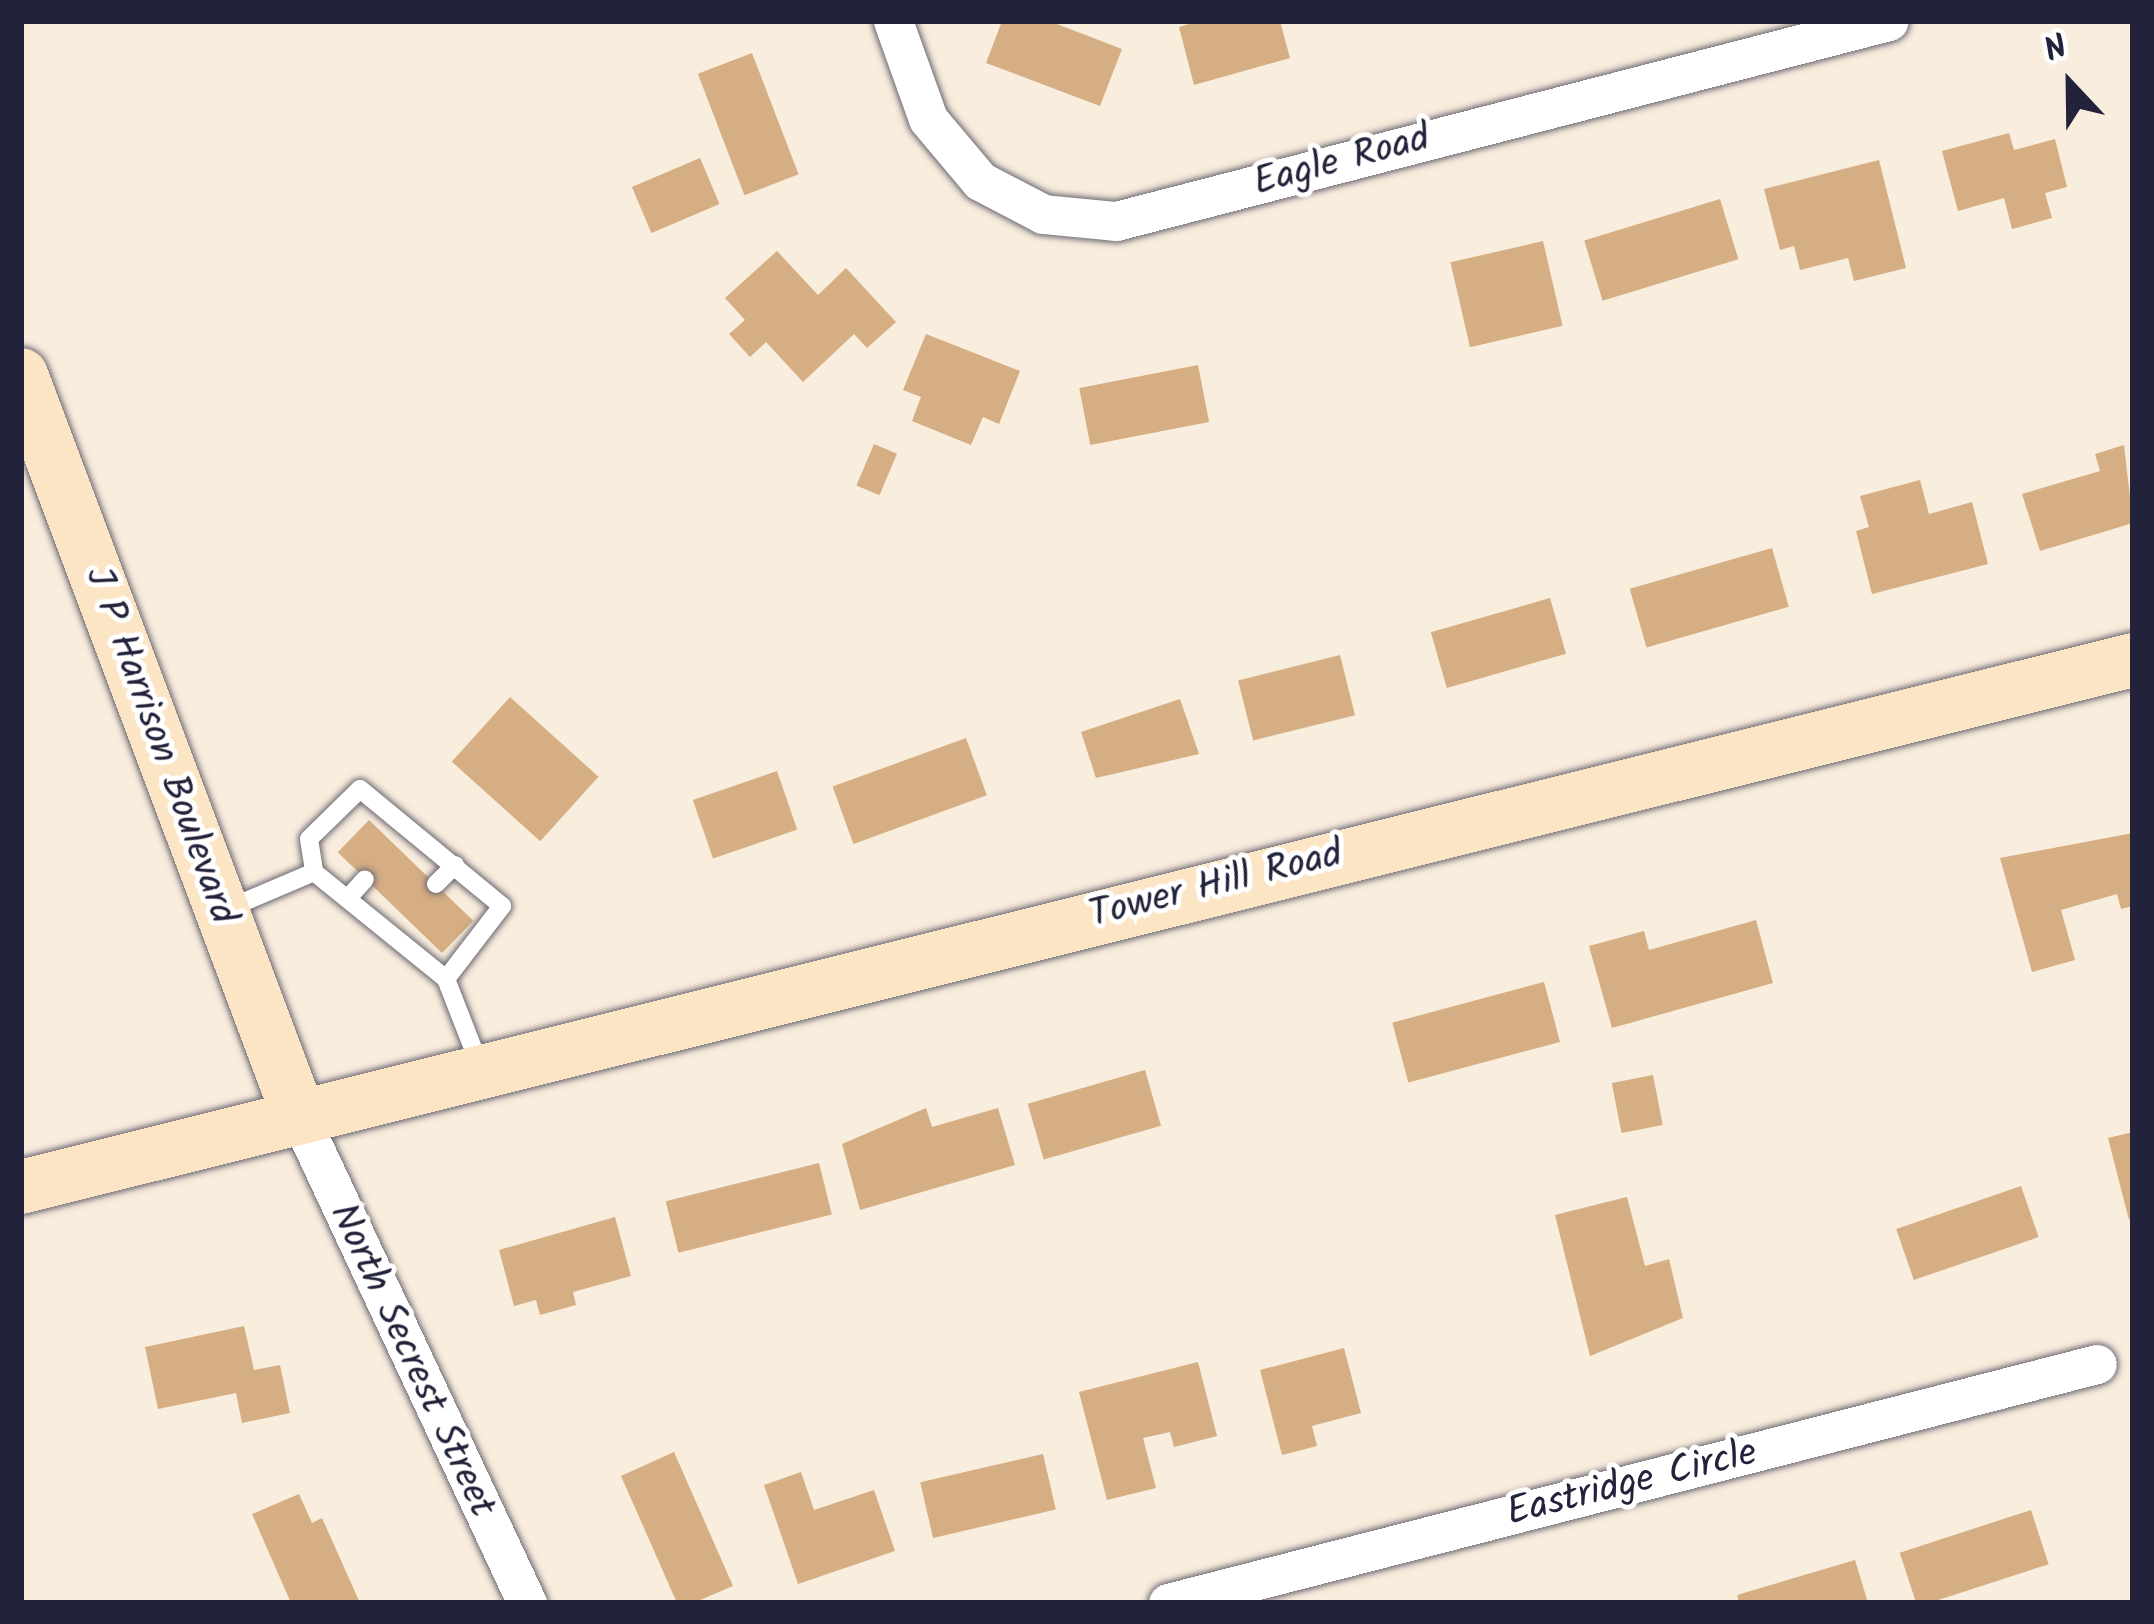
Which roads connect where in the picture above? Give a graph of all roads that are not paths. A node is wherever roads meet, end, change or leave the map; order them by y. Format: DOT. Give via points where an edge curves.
graph roads {
  1 [pos="893,21"];
  2 [pos="1889,21"];
  3 [pos="21,375"];
  4 [pos="2133,659"];
  5 [pos="412,829"];
  6 [pos="397,846"];
  7 [pos="455,865"];
  8 [pos="314,872"];
  9 [pos="365,879"];
  10 [pos="436,884"];
  11 [pos="348,898"];
  12 [pos="220,911"];
  13 [pos="406,918"];
  14 [pos="392,936"];
  15 [pos="446,979"];
  16 [pos="481,1069"];
  17 [pos="299,1117"];
  18 [pos="21,1187"];
  19 [pos="2097,1364"];
  20 [pos="527,1603"];
  21 [pos="1168,1603"];
  1 -- 2 [label="street, Eagle Road" via="928,119 980,181 1043,214 1116,221"];
  3 -- 12 [label="street, J P Harrison Boulevard"];
  4 -- 16 [label="street, Tower Hill Road"];
  5 -- 6 [label="lane"];
  5 -- 7 [label="lane"];
  5 -- 8 [label="lane" via="360,789 309,839"];
  7 -- 10 [label="lane"];
  7 -- 15 [label="lane" via="502,906"];
  8 -- 11 [label="lane"];
  8 -- 12 [label="lane"];
  9 -- 11 [label="lane"];
  11 -- 14 [label="lane"];
  12 -- 17 [label="street, J P Harrison Boulevard"];
  13 -- 14 [label="lane"];
  14 -- 15 [label="lane"];
  15 -- 16 [label="lane"];
  16 -- 17 [label="street, Tower Hill Road"];
  17 -- 18 [label="street, Tower Hill Road"];
  17 -- 20 [label="street, North Secrest Street"];
  19 -- 21 [label="street, Eastridge Circle"];
}
